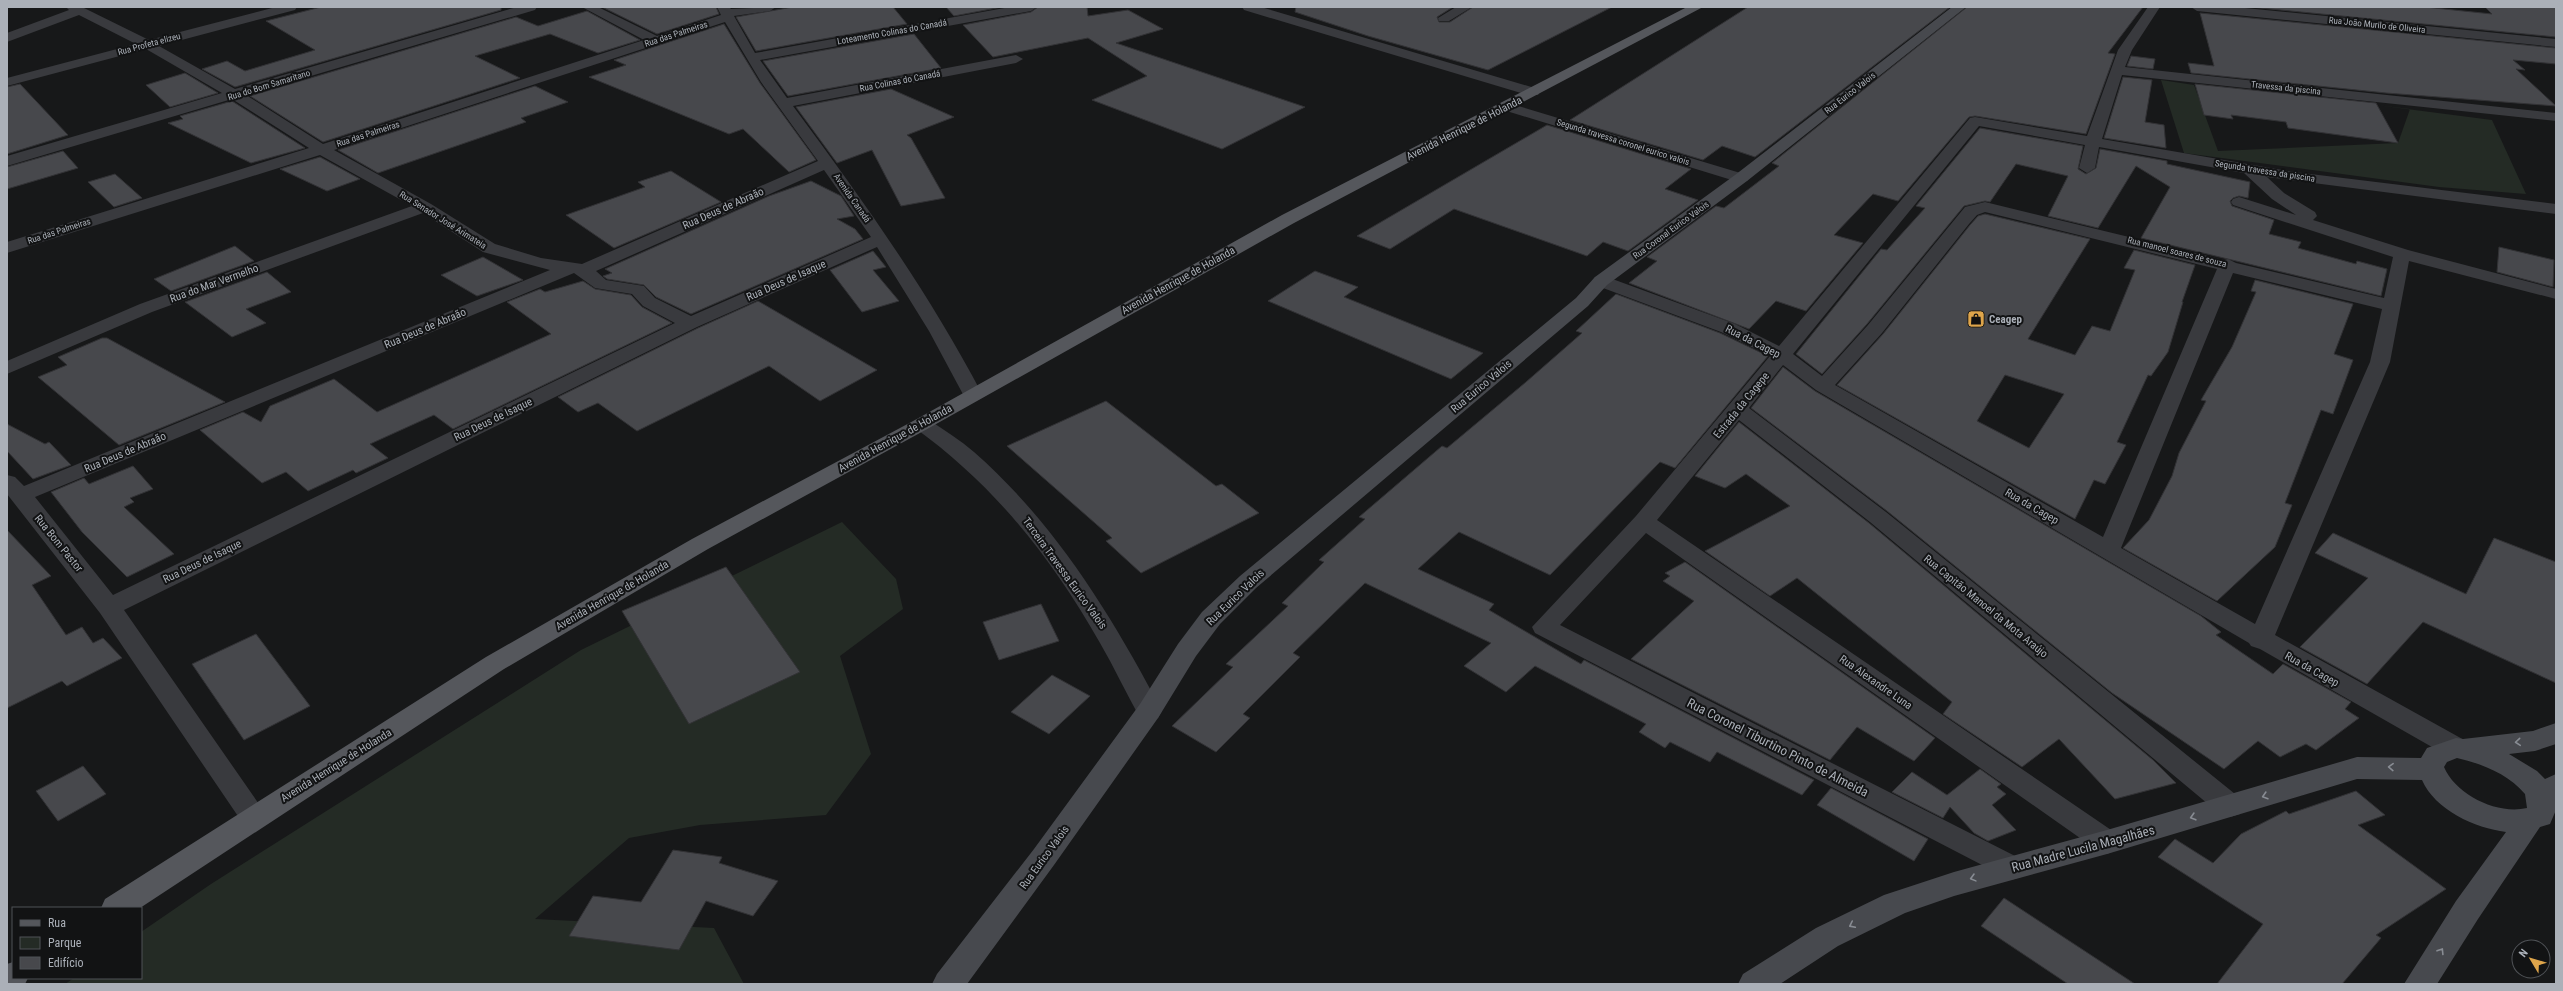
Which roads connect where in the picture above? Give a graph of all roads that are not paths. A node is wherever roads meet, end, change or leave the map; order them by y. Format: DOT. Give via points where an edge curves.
graph roads {
  1 [pos="291,7"];
  2 [pos="531,7"];
  3 [pos="588,7"];
  4 [pos="770,7"];
  5 [pos="1031,7"];
  6 [pos="1248,7"];
  7 [pos="1296,7"];
  8 [pos="1466,7"];
  9 [pos="1697,7"];
  10 [pos="1960,7"];
  11 [pos="2154,7"];
  12 [pos="2197,7"];
  13 [pos="75,9"];
  14 [pos="726,13"];
  15 [pos="1274,16"];
  16 [pos="1444,18"];
  17 [pos="7,38"];
  18 [pos="655,40"];
  19 [pos="2556,43"];
  20 [pos="146,45"];
  21 [pos="753,57"];
  22 [pos="1016,59"];
  23 [pos="2117,70"];
  24 [pos="7,82"];
  25 [pos="1533,92"];
  26 [pos="235,95"];
  27 [pos="785,103"];
  28 [pos="1505,106"];
  29 [pos="2556,117"];
  30 [pos="1975,121"];
  31 [pos="2092,142"];
  32 [pos="321,149"];
  33 [pos="7,161"];
  34 [pos="827,163"];
  35 [pos="2087,168"];
  36 [pos="2250,170"];
  37 [pos="1741,178"];
  38 [pos="2238,202"];
  39 [pos="425,207"];
  40 [pos="2556,209"];
  41 [pos="2330,230"];
  42 [pos="881,239"];
  43 [pos="7,248"];
  44 [pos="2402,254"];
  45 [pos="2228,264"];
  46 [pos="578,268"];
  47 [pos="1601,281"];
  48 [pos="2556,294"];
  49 [pos="2393,306"];
  50 [pos="690,323"];
  51 [pos="1781,354"];
  52 [pos="7,368"];
  53 [pos="1823,386"];
  54 [pos="972,394"];
  55 [pos="1738,410"];
  56 [pos="922,424"];
  57 [pos="14,489"];
  58 [pos="1644,521"];
  59 [pos="2108,549"];
  60 [pos="109,607"];
  61 [pos="1544,627"];
  62 [pos="2260,640"];
  63 [pos="1149,710"];
  64 [pos="2556,733"];
  65 [pos="2456,748"];
  66 [pos="2430,769"];
  67 [pos="2543,805"];
  68 [pos="2230,806"];
  69 [pos="254,816"];
  70 [pos="2107,842"];
  71 [pos="2012,868"];
  72 [pos="118,907"];
  73 [pos="948,984"];
  74 [pos="1754,984"];
  75 [pos="2420,984"];
  1 -- 20 [label="street, Rua Profeta elizeu"];
  2 -- 26 [label="street, Rua do Bom Samaritano"];
  3 -- 18 [label="street"];
  4 -- 14 [label="street, Rua das Palmeiras"];
  5 -- 21 [label="street, Loteamento Colinas do Canadá"];
  6 -- 15 [label="street"];
  7 -- 15 [label="street"];
  8 -- 16 [label="street"];
  9 -- 25 [label="main road, Avenida Henrique de Holanda"];
  10 -- 37 [label="main road, Rua Eurico Valois"];
  11 -- 23 [label="street" via="2125,50"];
  12 -- 19 [label="street, Rua João Murilo de Oliveira"];
  13 -- 17 [label="street"];
  13 -- 20 [label="street, Rua Senador José Arimateia"];
  14 -- 18 [label="street, Rua das Palmeiras"];
  14 -- 21 [label="street, Avenida Canadá"];
  15 -- 25 [label="street"];
  18 -- 32 [label="street, Rua das Palmeiras"];
  20 -- 24 [label="street, Rua Profeta elizeu"];
  20 -- 26 [label="street, Rua Senador José Arimateia"];
  21 -- 27 [label="street, Avenida Canadá"];
  22 -- 27 [label="street, Rua Colinas do Canadá"];
  23 -- 29 [label="street, Travessa da piscina"];
  23 -- 31 [label="street"];
  25 -- 28 [label="main road, Avenida Henrique de Holanda"];
  26 -- 32 [label="street, Rua Senador José Arimateia"];
  26 -- 33 [label="street, Rua do Bom Samaritano"];
  27 -- 34 [label="street, Avenida Canadá"];
  28 -- 37 [label="street, Segunda travessa coronel eurico valois"];
  28 -- 54 [label="main road, Avenida Henrique de Holanda" via="1288,219"];
  30 -- 31 [label="street, Segunda travessa da piscina"];
  30 -- 51 [label="street, Estrada da Cagepe"];
  31 -- 35 [label="street"];
  31 -- 36 [label="street, Segunda travessa da piscina"];
  32 -- 39 [label="street, Rua Senador José Arimateia"];
  32 -- 43 [label="street, Rua das Palmeiras"];
  34 -- 42 [label="street, Avenida Canadá"];
  34 -- 46 [label="street, Rua Deus de Abraão"];
  36 -- 40 [label="street, Segunda travessa da piscina"];
  36 -- 41 [label="street" via="2278,196"];
  37 -- 47 [label="main road, Rua Coronal Eurico Valois"];
  38 -- 41 [label="street"];
  39 -- 46 [label="street, Rua Senador José Arimateia" via="489,248 538,264"];
  39 -- 52 [label="street, Rua do Mar Vermelho" via="146,308"];
  41 -- 44 [label="street"];
  42 -- 50 [label="street, Rua Deus de Isaque"];
  42 -- 54 [label="street, Avenida Canadá" via="947,344"];
  44 -- 48 [label="street"];
  44 -- 49 [label="street"];
  45 -- 49 [label="street, Rua manoel soares de souza"];
  45 -- 53 [label="street, Rua manoel soares de souza" via="1997,208 1976,208 1963,220 1875,329"];
  45 -- 59 [label="street"];
  46 -- 50 [label="street" via="601,284 638,290 649,302"];
  46 -- 57 [label="street, Rua Deus de Abraão"];
  47 -- 51 [label="street, Rua da Cagep" via="1728,328"];
  47 -- 63 [label="main road, Rua Eurico Valois" via="1582,302 1248,582 1211,618 1187,650"];
  49 -- 62 [label="street" via="2380,362"];
  50 -- 60 [label="street, Rua Deus de Isaque"];
  51 -- 53 [label="street, Rua da Cagep"];
  51 -- 55 [label="street, Estrada da Cagepe"];
  53 -- 59 [label="street, Rua da Cagep"];
  54 -- 56 [label="main road, Avenida Henrique de Holanda"];
  55 -- 58 [label="street, Estrada da Cagepe"];
  55 -- 68 [label="street, Rua Capitão Manoel da Mota Araújo" via="1878,517"];
  56 -- 63 [label="street, Terceira Travessa Eurico Valois" via="965,456 1033,525 1117,647"];
  56 -- 69 [label="main road, Avenida Henrique de Holanda" via="700,544 502,659"];
  57 -- 60 [label="street, Rua Bom Pastor"];
  58 -- 61 [label="street, Estrada da Cagepe"];
  58 -- 70 [label="street, Rua Alexandre Luna"];
  59 -- 62 [label="street, Rua da Cagep"];
  60 -- 69 [label="street, Rua Bom Pastor"];
  61 -- 71 [label="street, Rua Coronel Tiburtino Pinto de Almeida"];
  62 -- 65 [label="street, Rua da Cagep"];
  63 -- 73 [label="main road, Rua Eurico Valois" via="1044,857"];
  64 -- 65 [label="main road, one-way" via="2535,741"];
  65 -- 66 [label="main road" via="2436,754 2430,760"];
  65 -- 67 [label="main road" via="2495,758 2514,768 2530,781 2540,795"];
  66 -- 67 [label="main road" via="2435,780 2460,804 2497,820 2514,823"];
  66 -- 68 [label="main road, Rua Madre Lucila Magalhães, one-way" via="2357,768"];
  75 -- 67 [label="main road, one-way" via="2467,910"];
  68 -- 70 [label="main road, Rua Madre Lucila Magalhães, one-way"];
  69 -- 72 [label="main road, Avenida Henrique de Holanda"];
  70 -- 71 [label="main road, Rua Madre Lucila Magalhães"];
  71 -- 74 [label="main road, Rua Madre Lucila Magalhães, one-way" via="1895,904 1827,938"];
}
